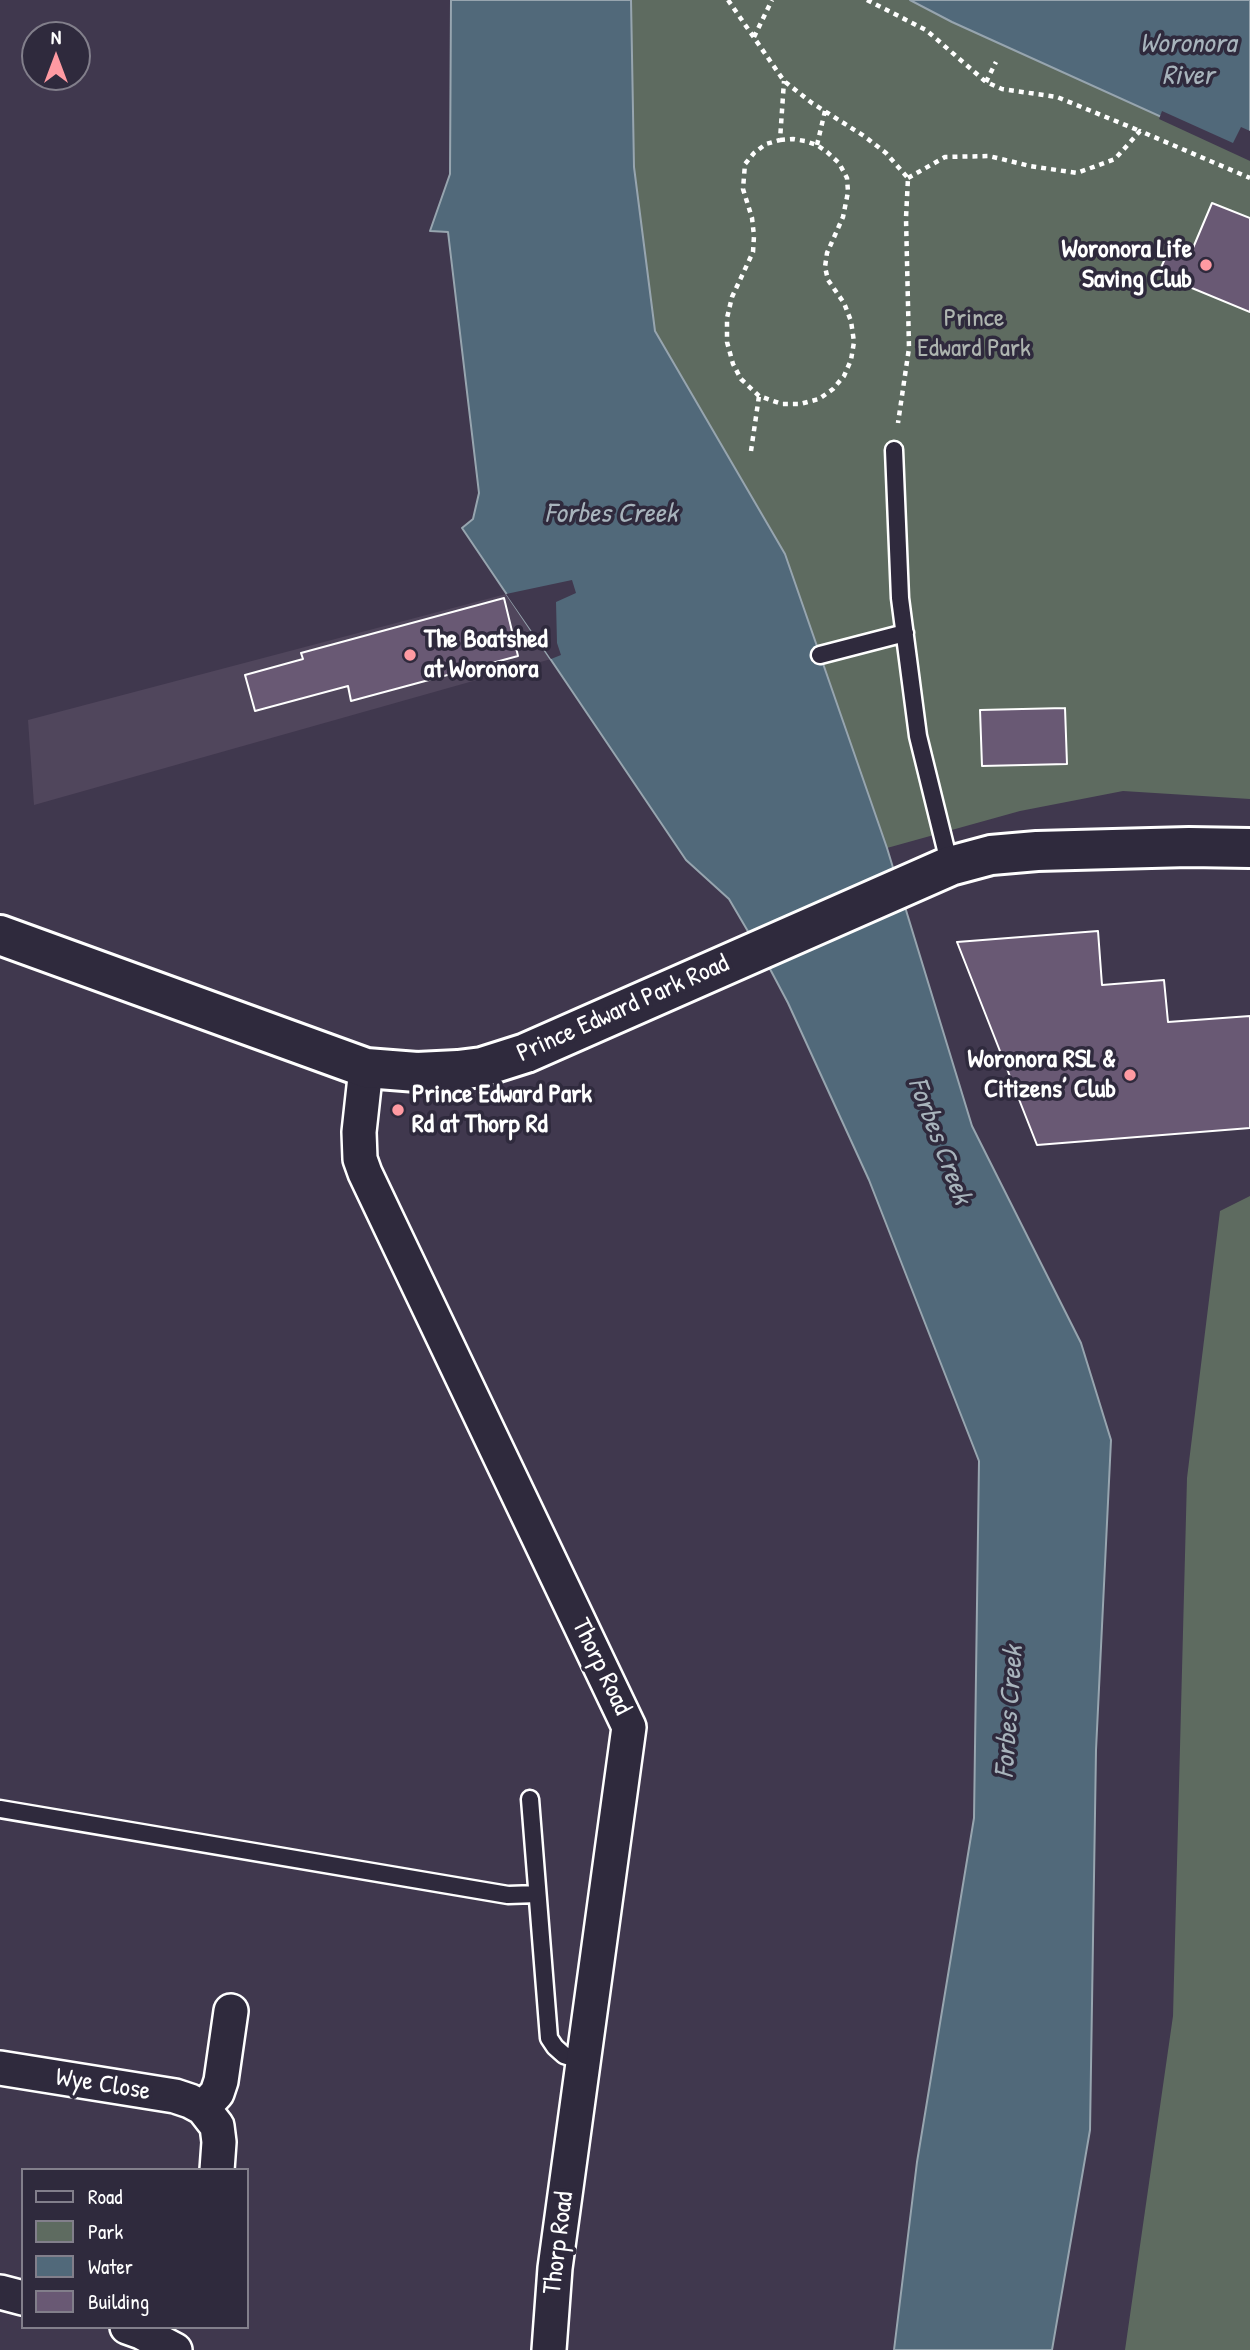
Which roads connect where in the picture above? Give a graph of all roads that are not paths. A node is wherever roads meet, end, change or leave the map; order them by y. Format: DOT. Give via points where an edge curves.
graph roads {
  1 [pos="894,450"];
  2 [pos="905,633"];
  3 [pos="820,655"];
  4 [pos="1250,848"];
  5 [pos="950,866"];
  6 [pos="0,935"];
  7 [pos="366,1068"];
  8 [pos="530,1799"];
  9 [pos="0,1808"];
  10 [pos="537,1894"];
  11 [pos="232,2011"];
  12 [pos="583,2061"];
  13 [pos="0,2068"];
  14 [pos="203,2108"];
  15 [pos="217,2168"];
  16 [pos="0,2292"];
  17 [pos="21,2297"];
  18 [pos="133,2329"];
  19 [pos="189,2329"];
  20 [pos="177,2350"];
  21 [pos="549,2350"];
  1 -- 2 [label="lane"];
  2 -- 3 [label="lane"];
  2 -- 5 [label="lane" via="918,736"];
  4 -- 5 [label="street, Prince Edward Park Road" via="1037,851 991,855"];
  5 -- 7 [label="street, Prince Edward Park Road" via="506,1060 458,1070"];
  6 -- 7 [label="street, Prince Edward Park Road"];
  7 -- 12 [label="street, Thorp Road" via="359,1132 365,1173 629,1727"];
  8 -- 10 [label="lane"];
  9 -- 10 [label="lane" via="508,1895"];
  10 -- 12 [label="lane" via="549,2038 564,2055"];
  11 -- 14 [label="street" via="221,2081"];
  12 -- 21 [label="street, Thorp Road" via="555,2267"];
  13 -- 14 [label="street, Wye Close" via="175,2096"];
  14 -- 15 [label="street" via="217,2126"];
  16 -- 17 [label="street"];
  18 -- 20 [label="street"];
  19 -- 20 [label="street"];
}
